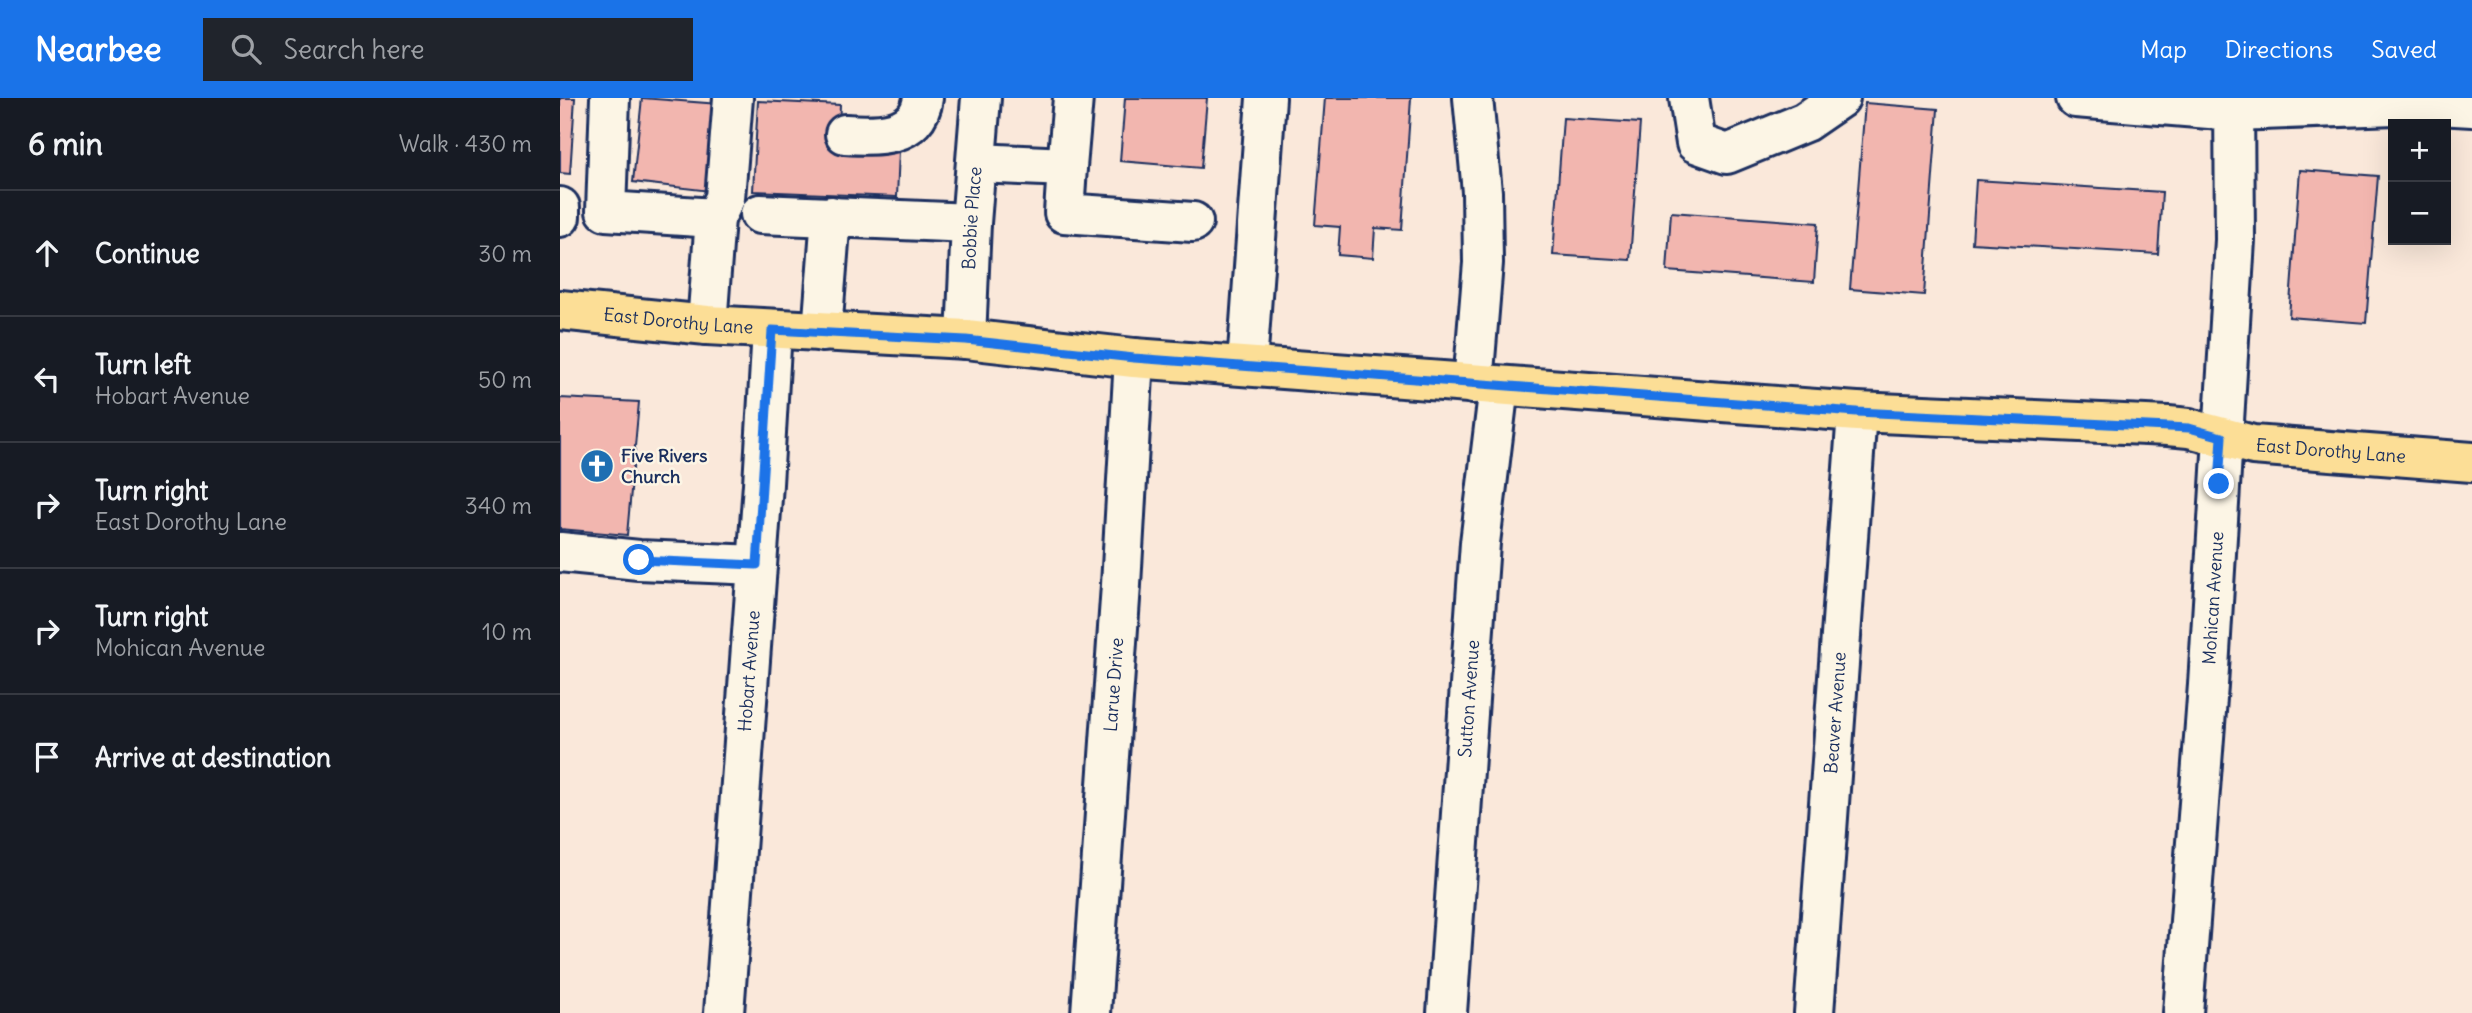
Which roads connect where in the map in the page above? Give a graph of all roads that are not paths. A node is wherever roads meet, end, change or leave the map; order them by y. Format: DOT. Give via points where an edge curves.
graph roads {
  1 [pos="610,98"];
  2 [pos="733,98"];
  3 [pos="923,98"];
  4 [pos="981,98"];
  5 [pos="1073,98"];
  6 [pos="1266,98"];
  7 [pos="1473,98"];
  8 [pos="1689,98"];
  9 [pos="1840,98"];
  10 [pos="2076,98"];
  11 [pos="2234,104"];
  12 [pos="2472,107"];
  13 [pos="845,134"];
  14 [pos="977,163"];
  15 [pos="1067,167"];
  16 [pos="560,206"];
  17 [pos="760,214"];
  18 [pos="831,216"];
  19 [pos="560,217"];
  20 [pos="716,218"];
  21 [pos="1193,222"];
  22 [pos="971,223"];
  23 [pos="560,310"];
  24 [pos="707,325"];
  25 [pos="772,330"];
  26 [pos="822,332"];
  27 [pos="966,340"];
  28 [pos="1134,358"];
  29 [pos="1247,366"];
  30 [pos="1486,385"];
  31 [pos="1857,412"];
  32 [pos="2222,437"];
  33 [pos="2472,462"];
  34 [pos="560,552"];
  35 [pos="757,565"];
  36 [pos="724,1013"];
  37 [pos="1091,1013"];
  38 [pos="1447,1013"];
  39 [pos="1814,1013"];
  40 [pos="2183,1013"];
  1 -- 20 [label="street" via="606,211"];
  2 -- 20 [label="street" via="725,198"];
  3 -- 13 [label="street" via="909,124 894,131 881,136"];
  4 -- 14 [label="street, Bobbie Place"];
  5 -- 15 [label="street"];
  6 -- 29 [label="street"];
  7 -- 30 [label="street, Sutton Avenue" via="1482,192"];
  8 -- 9 [label="street" via="1696,142 1727,154 1805,122"];
  10 -- 11 [label="street"];
  11 -- 12 [label="street"];
  11 -- 32 [label="street, Mohican Avenue" via="2235,240"];
  14 -- 15 [label="street"];
  14 -- 22 [label="street, Bobbie Place"];
  15 -- 21 [label="street" via="1064,213"];
  16 -- 19 [label="street"];
  17 -- 18 [label="street"];
  18 -- 22 [label="street"];
  18 -- 26 [label="street"];
  20 -- 24 [label="street"];
  22 -- 27 [label="street, Bobbie Place"];
  23 -- 24 [label="main road, East Dorothy Lane"];
  24 -- 25 [label="main road, East Dorothy Lane"];
  25 -- 26 [label="main road, East Dorothy Lane"];
  25 -- 35 [label="street, Hobart Avenue"];
  26 -- 27 [label="main road, East Dorothy Lane"];
  27 -- 28 [label="main road, East Dorothy Lane"];
  28 -- 29 [label="main road, East Dorothy Lane"];
  28 -- 37 [label="street, Larue Drive"];
  29 -- 30 [label="main road, East Dorothy Lane"];
  30 -- 31 [label="main road, East Dorothy Lane"];
  30 -- 38 [label="street, Sutton Avenue" via="1480,543"];
  31 -- 32 [label="main road, East Dorothy Lane" via="2168,426"];
  31 -- 39 [label="street, Beaver Avenue"];
  32 -- 33 [label="main road, East Dorothy Lane" via="2253,445"];
  32 -- 40 [label="street, Mohican Avenue"];
  34 -- 35 [label="street"];
  35 -- 36 [label="street, Hobart Avenue"];
}
